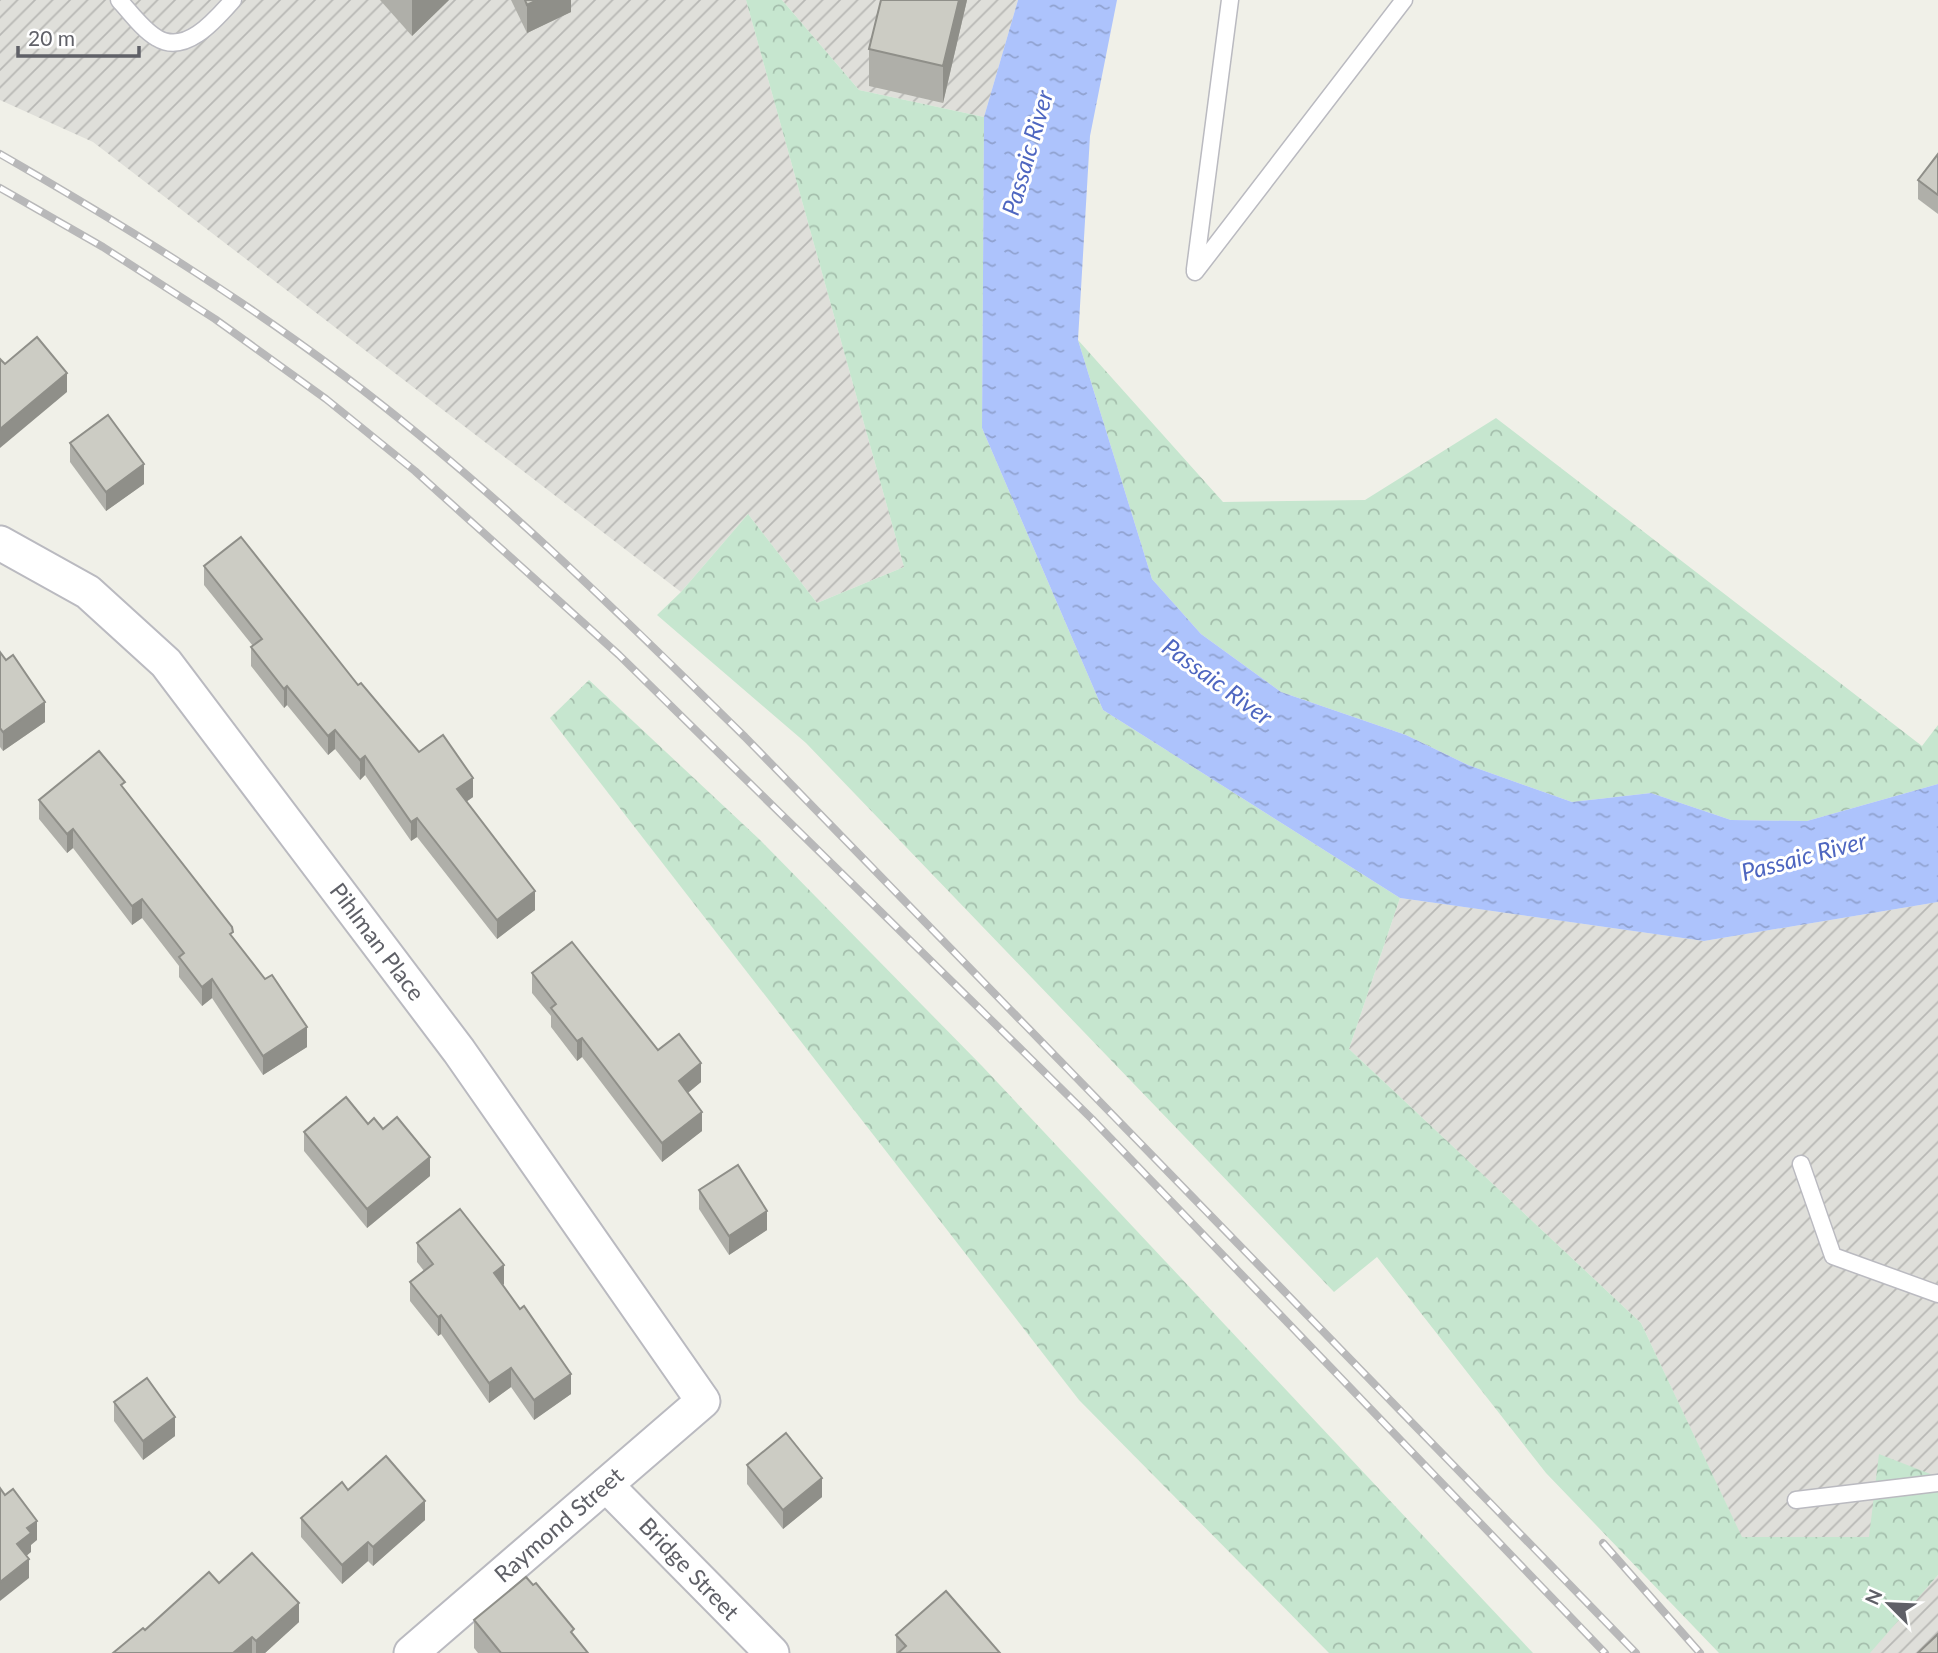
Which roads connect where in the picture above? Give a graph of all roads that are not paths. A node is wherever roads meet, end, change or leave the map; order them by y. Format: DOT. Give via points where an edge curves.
graph roads {
  1 [pos="118,0"];
  2 [pos="233,0"];
  3 [pos="1230,0"];
  4 [pos="1404,0"];
  5 [pos="0,543"];
  6 [pos="1801,1164"];
  7 [pos="1938,1294"];
  8 [pos="700,1396"];
  9 [pos="1938,1483"];
  10 [pos="606,1485"];
  11 [pos="1796,1500"];
  12 [pos="411,1653"];
  13 [pos="772,1653"];
  1 -- 2 [label="lane" via="165,42 203,33"];
  3 -- 4 [label="lane" via="1195,272"];
  5 -- 8 [label="street, Pihlman Place" via="88,592 166,663 459,1051"];
  6 -- 7 [label="lane" via="1833,1256"];
  8 -- 10 [label="street, Raymond Street" via="703,1401"];
  9 -- 11 [label="lane"];
  10 -- 12 [label="street, Raymond Street"];
  10 -- 13 [label="street, Bridge Street"];
}
